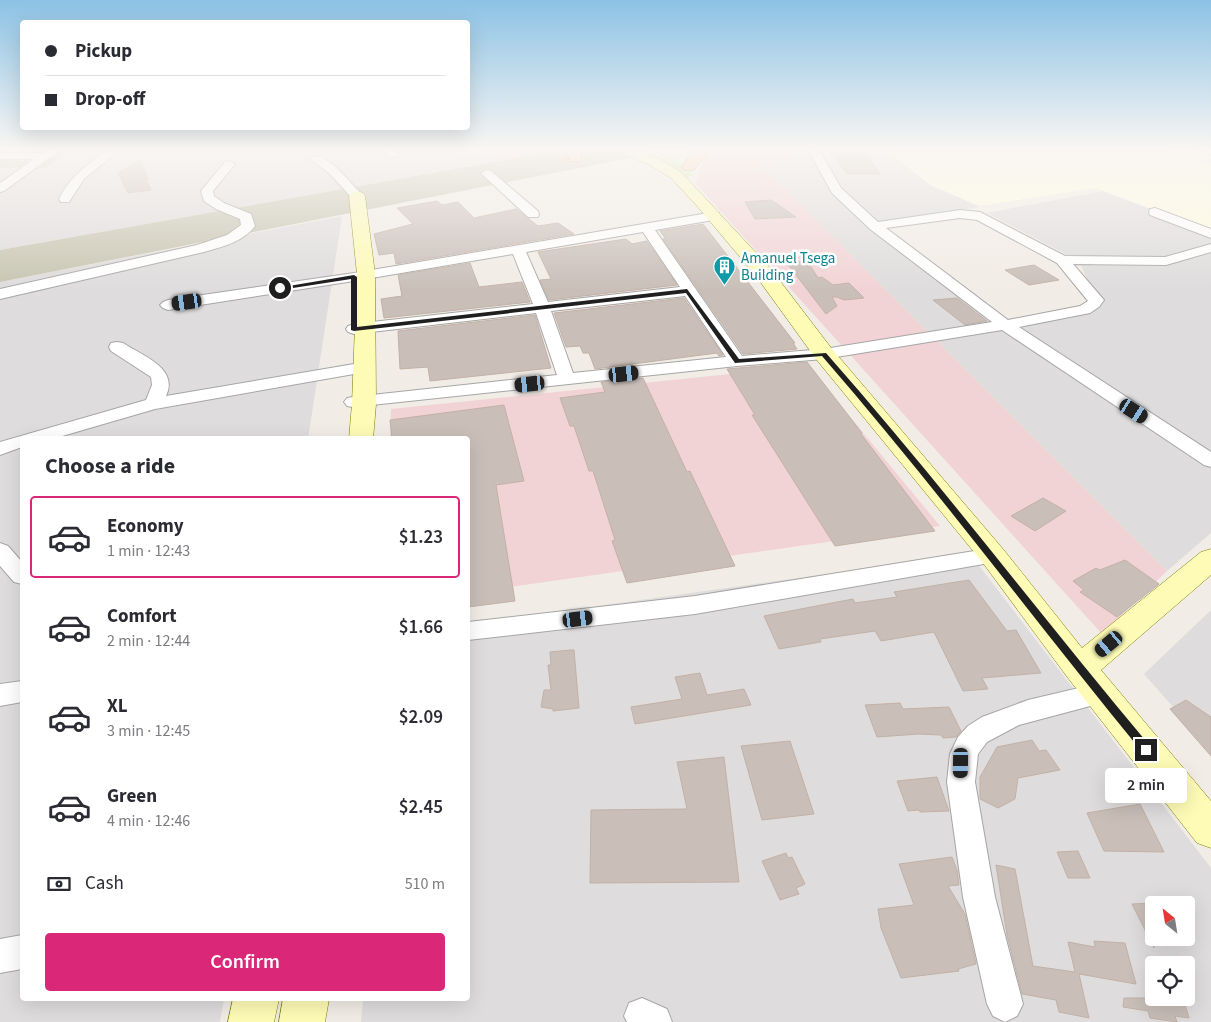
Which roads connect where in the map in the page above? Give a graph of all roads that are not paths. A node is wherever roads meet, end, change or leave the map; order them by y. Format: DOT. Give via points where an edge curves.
graph roads {
  1 [pos="66,196"];
  2 [pos="208,196"];
  3 [pos="512,196"];
  4 [pos="696,196"];
  5 [pos="842,196"];
  6 [pos="353,197"];
  7 [pos="65,199"];
  8 [pos="1155,212"];
  9 [pos="533,214"];
  10 [pos="714,216"];
  11 [pos="875,226"];
  12 [pos="646,227"];
  13 [pos="1211,234"];
  14 [pos="1211,248"];
  15 [pos="518,249"];
  16 [pos="1062,260"];
  17 [pos="360,276"];
  18 [pos="687,291"];
  19 [pos="0,294"];
  20 [pos="168,305"];
  21 [pos="542,307"];
  22 [pos="1005,326"];
  23 [pos="360,329"];
  24 [pos="117,347"];
  25 [pos="824,354"];
  26 [pos="737,361"];
  27 [pos="354,370"];
  28 [pos="567,380"];
  29 [pos="359,401"];
  30 [pos="153,404"];
  31 [pos="41,436"];
  32 [pos="351,436"];
  33 [pos="361,436"];
  34 [pos="20,442"];
  35 [pos="0,449"];
  36 [pos="1211,461"];
  37 [pos="0,551"];
  38 [pos="993,556"];
  39 [pos="1211,559"];
  40 [pos="20,574"];
  41 [pos="470,631"];
  42 [pos="1080,669"];
  43 [pos="20,692"];
  44 [pos="1100,694"];
  45 [pos="0,696"];
  46 [pos="1211,830"];
  47 [pos="20,952"];
  48 [pos="0,956"];
  49 [pos="256,1001"];
  50 [pos="306,1001"];
  51 [pos="1006,1004"];
  52 [pos="251,1022"];
  53 [pos="302,1022"];
  1 -- 7 [label="street"];
  2 -- 19 [label="street" via="220,206 246,217 248,226 241,234 220,243"];
  3 -- 9 [label="street"];
  4 -- 10 [label="main road"];
  5 -- 11 [label="street"];
  6 -- 17 [label="main road"];
  8 -- 13 [label="street"];
  10 -- 12 [label="street"];
  10 -- 25 [label="main road" via="763,272"];
  11 -- 16 [label="street" via="960,214 980,216"];
  11 -- 22 [label="street"];
  12 -- 15 [label="street"];
  12 -- 18 [label="street"];
  14 -- 16 [label="street" via="1174,260"];
  15 -- 17 [label="street"];
  15 -- 21 [label="street"];
  16 -- 22 [label="street" via="1093,295 1094,304 1085,310"];
  17 -- 20 [label="street"];
  17 -- 23 [label="main road"];
  18 -- 21 [label="street"];
  18 -- 26 [label="street"];
  21 -- 23 [label="street"];
  21 -- 28 [label="street"];
  22 -- 25 [label="street"];
  22 -- 36 [label="street"];
  23 -- 27 [label="main road"];
  23 -- 29 [label="main road"];
  24 -- 30 [label="street" via="159,374 162,386"];
  25 -- 26 [label="street"];
  25 -- 38 [label="main road"];
  26 -- 28 [label="street"];
  27 -- 29 [label="main road"];
  27 -- 30 [label="street"];
  28 -- 29 [label="street"];
  29 -- 32 [label="main road"];
  29 -- 33 [label="main road"];
  30 -- 31 [label="street"];
  34 -- 35 [label="street"];
  37 -- 40 [label="street"];
  38 -- 41 [label="street" via="695,605"];
  38 -- 42 [label="main road"];
  39 -- 42 [label="main road"];
  42 -- 44 [label="main road"];
  43 -- 45 [label="street"];
  44 -- 46 [label="main road"];
  44 -- 51 [label="street" via="1014,716 986,728 969,744 961,763 961,782 979,897"];
  47 -- 48 [label="street"];
  49 -- 52 [label="main road"];
  50 -- 53 [label="main road"];
}
